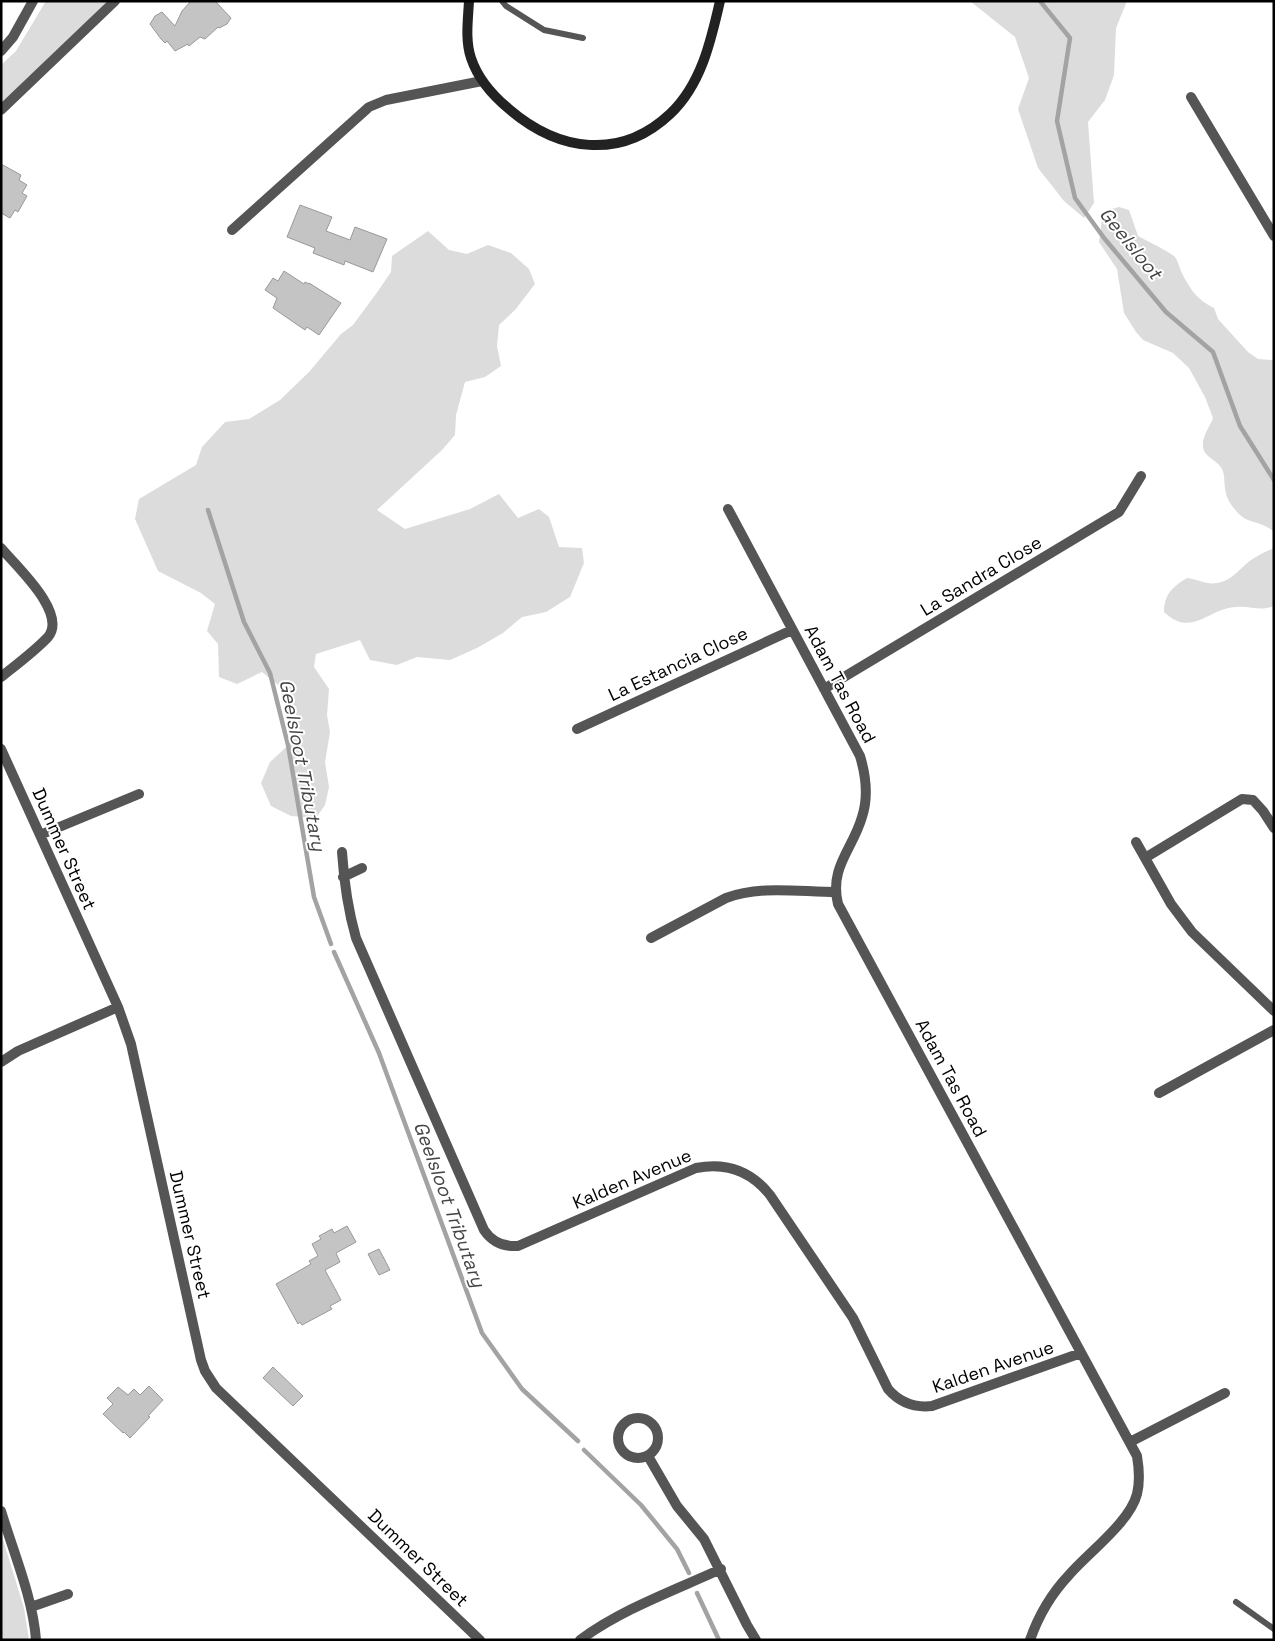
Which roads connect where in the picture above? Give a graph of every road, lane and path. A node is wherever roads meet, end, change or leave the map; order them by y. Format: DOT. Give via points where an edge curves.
graph roads {
  1 [pos="34,1"];
  2 [pos="115,1"];
  3 [pos="470,1"];
  4 [pos="502,1"];
  5 [pos="720,1"];
  6 [pos="584,38"];
  7 [pos="1,51"];
  8 [pos="482,80"];
  9 [pos="1191,97"];
  10 [pos="1,110"];
  11 [pos="232,230"];
  12 [pos="1274,236"];
  13 [pos="1141,476"];
  14 [pos="728,509"];
  15 [pos="1,548"];
  16 [pos="792,630"];
  17 [pos="1,677"];
  18 [pos="824,689"];
  19 [pos="578,729"];
  20 [pos="1,749"];
  21 [pos="139,794"];
  22 [pos="1274,828"];
  23 [pos="40,835"];
  24 [pos="1136,842"];
  25 [pos="342,852"];
  26 [pos="1145,858"];
  27 [pos="362,868"];
  28 [pos="343,877"];
  29 [pos="836,892"];
  30 [pos="651,938"];
  31 [pos="118,1007"];
  32 [pos="1274,1011"];
  33 [pos="1274,1030"];
  34 [pos="1,1062"];
  35 [pos="1159,1093"];
  36 [pos="1081,1353"];
  37 [pos="1224,1393"];
  38 [pos="1130,1442"];
  39 [pos="648,1456"];
  40 [pos="1,1511"];
  41 [pos="721,1569"];
  42 [pos="68,1594"];
  43 [pos="1236,1602"];
  44 [pos="31,1606"];
  45 [pos="1274,1629"];
  46 [pos="36,1640"];
  47 [pos="480,1640"];
  48 [pos="580,1640"];
  49 [pos="756,1640"];
  50 [pos="1030,1640"];
  1 -- 7 [label="street"];
  2 -- 10 [label="street"];
  3 -- 8 [label="street" via="468,47"];
  4 -- 6 [label="lane" via="544,30"];
  5 -- 8 [label="street" via="709,48 681,102 658,124 617,143 576,144 544,133 518,117"];
  8 -- 11 [label="street" via="386,100 369,107"];
  9 -- 12 [label="street"];
  13 -- 18 [label="street, La Sandra Close" via="1119,512"];
  14 -- 16 [label="street, Adam Tas Road"];
  15 -- 17 [label="street" via="47,604 53,618 48,637"];
  16 -- 18 [label="street, Adam Tas Road"];
  16 -- 19 [label="street, La Estancia Close"];
  18 -- 29 [label="street, Adam Tas Road" via="860,756 866,781 862,819 838,868"];
  20 -- 23 [label="street, Dummer Street"];
  21 -- 23 [label="street"];
  22 -- 26 [label="street" via="1253,800 1242,800"];
  23 -- 31 [label="street, Dummer Street"];
  24 -- 26 [label="street"];
  25 -- 28 [label="street, Kalden Avenue"];
  26 -- 32 [label="street" via="1171,904 1192,932"];
  27 -- 28 [label="street"];
  28 -- 36 [label="street, Kalden Avenue" via="356,938 484,1230 493,1241 505,1246 518,1246 696,1168 730,1167 752,1177 770,1195 853,1318 888,1389 906,1404 932,1406"];
  29 -- 30 [label="street" via="756,890 741,893"];
  29 -- 36 [label="street, Adam Tas Road" via="838,904"];
  31 -- 34 [label="street" via="18,1051"];
  31 -- 47 [label="street, Dummer Street" via="131,1044 205,1370 216,1388"];
  33 -- 35 [label="street"];
  36 -- 38 [label="street, Adam Tas Road"];
  37 -- 38 [label="street"];
  38 -- 50 [label="street, Adam Tas Road" via="1139,1468 1137,1495 1132,1506 1122,1522 1068,1576 1044,1609"];
  39 -- 39 [label="street" via="627,1456 620,1448 620,1428 628,1420 638,1418 656,1428 658,1438"];
  39 -- 41 [label="street"];
  40 -- 44 [label="street"];
  41 -- 48 [label="street" via="634,1608"];
  41 -- 49 [label="street"];
  42 -- 44 [label="street"];
  43 -- 45 [label="lane"];
  44 -- 46 [label="street"];
}
